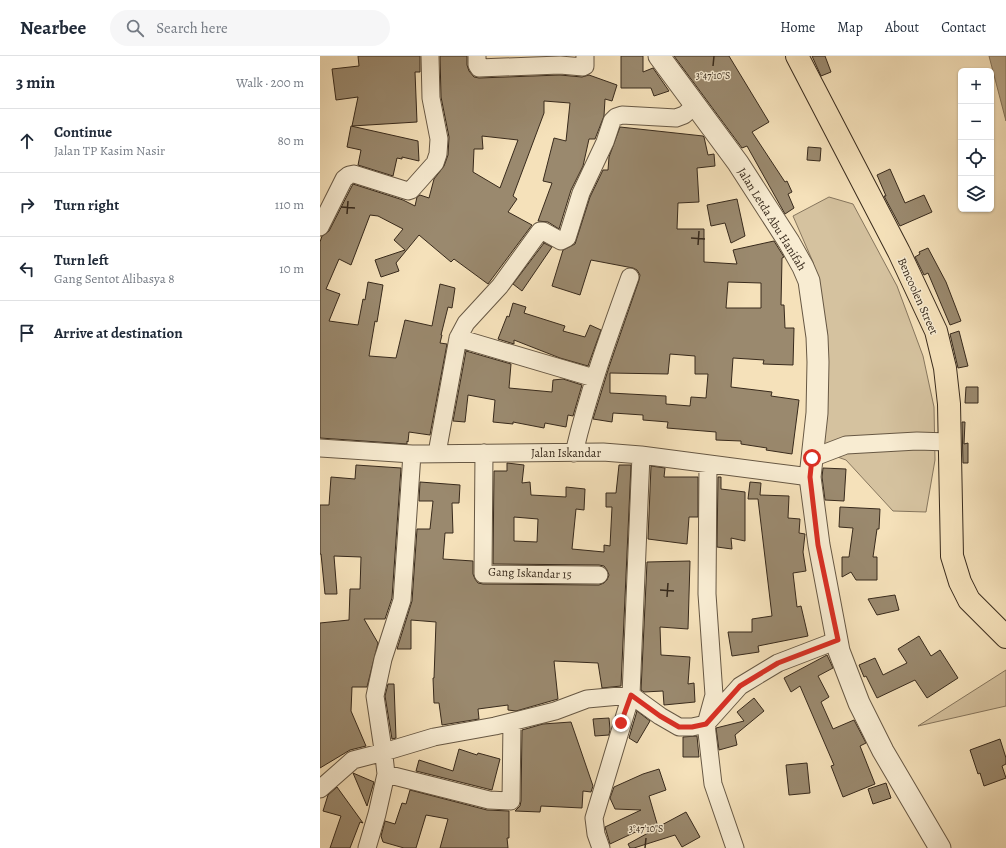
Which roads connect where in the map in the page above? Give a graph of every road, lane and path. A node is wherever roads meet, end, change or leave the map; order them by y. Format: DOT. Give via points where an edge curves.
graph roads {
  1 [pos="430,56"];
  2 [pos="477,56"];
  3 [pos="586,56"];
  4 [pos="659,56"];
  5 [pos="797,56"];
  6 [pos="696,105"];
  7 [pos="321,221"];
  8 [pos="630,276"];
  9 [pos="458,338"];
  10 [pos="594,378"];
  11 [pos="949,442"];
  12 [pos="320,448"];
  13 [pos="437,453"];
  14 [pos="484,453"];
  15 [pos="574,453"];
  16 [pos="412,454"];
  17 [pos="641,454"];
  18 [pos="708,464"];
  19 [pos="811,467"];
  20 [pos="599,575"];
  21 [pos="1006,637"];
  22 [pos="838,646"];
  23 [pos="631,695"];
  24 [pos="512,722"];
  25 [pos="706,724"];
  26 [pos="385,762"];
  27 [pos="320,788"];
  28 [pos="367,848"];
  29 [pos="601,848"];
  30 [pos="734,848"];
  31 [pos="940,848"];
  1 -- 7 [label="street" via="431,98 439,139 438,154 434,163 408,192 354,174 349,175 344,179"];
  2 -- 3 [label="street" via="479,68 560,65 583,67"];
  4 -- 6 [label="street, Jalan Letda Abu Hanifah"];
  5 -- 11 [label="main road, Bencoolen Street" via="899,252 936,331 945,368 949,404"];
  6 -- 9 [label="street" via="676,118 622,115 614,119 581,193 568,238 561,241 544,231 539,232 500,286 466,323"];
  6 -- 19 [label="street, Jalan Letda Abu Hanifah" via="738,163 789,242 809,281 818,362 817,413"];
  8 -- 10 [label="street"];
  9 -- 10 [label="street"];
  9 -- 13 [label="street"];
  10 -- 15 [label="street"];
  11 -- 19 [label="street" via="846,445"];
  11 -- 21 [label="main road, Bencoolen Street" via="952,556 964,591"];
  12 -- 16 [label="street, Jalan Iskandar"];
  13 -- 14 [label="street, Jalan Iskandar"];
  13 -- 16 [label="street, Jalan Iskandar"];
  14 -- 15 [label="street, Jalan Iskandar"];
  14 -- 20 [label="street, Gang Iskandar 15" via="484,574"];
  15 -- 17 [label="street, Jalan Iskandar"];
  16 -- 26 [label="street" via="402,600 383,659 375,696"];
  17 -- 18 [label="street, Jalan Iskandar"];
  17 -- 23 [label="street"];
  18 -- 19 [label="street, Jalan Iskandar"];
  18 -- 25 [label="street" via="707,594 714,694"];
  19 -- 22 [label="street, Jalan Letda Abu Hanifah" via="818,545"];
  22 -- 25 [label="street" via="778,663 740,686"];
  22 -- 31 [label="street" via="859,703 883,751"];
  23 -- 24 [label="street" via="587,699 555,711"];
  23 -- 25 [label="street" via="679,727"];
  23 -- 29 [label="street" via="594,818"];
  24 -- 26 [label="street" via="434,737"];
  24 -- 26 [label="street" via="511,801 489,800"];
  25 -- 30 [label="street" via="713,784"];
  26 -- 27 [label="street" via="352,760"];
  26 -- 28 [label="street" via="377,814"];
}
